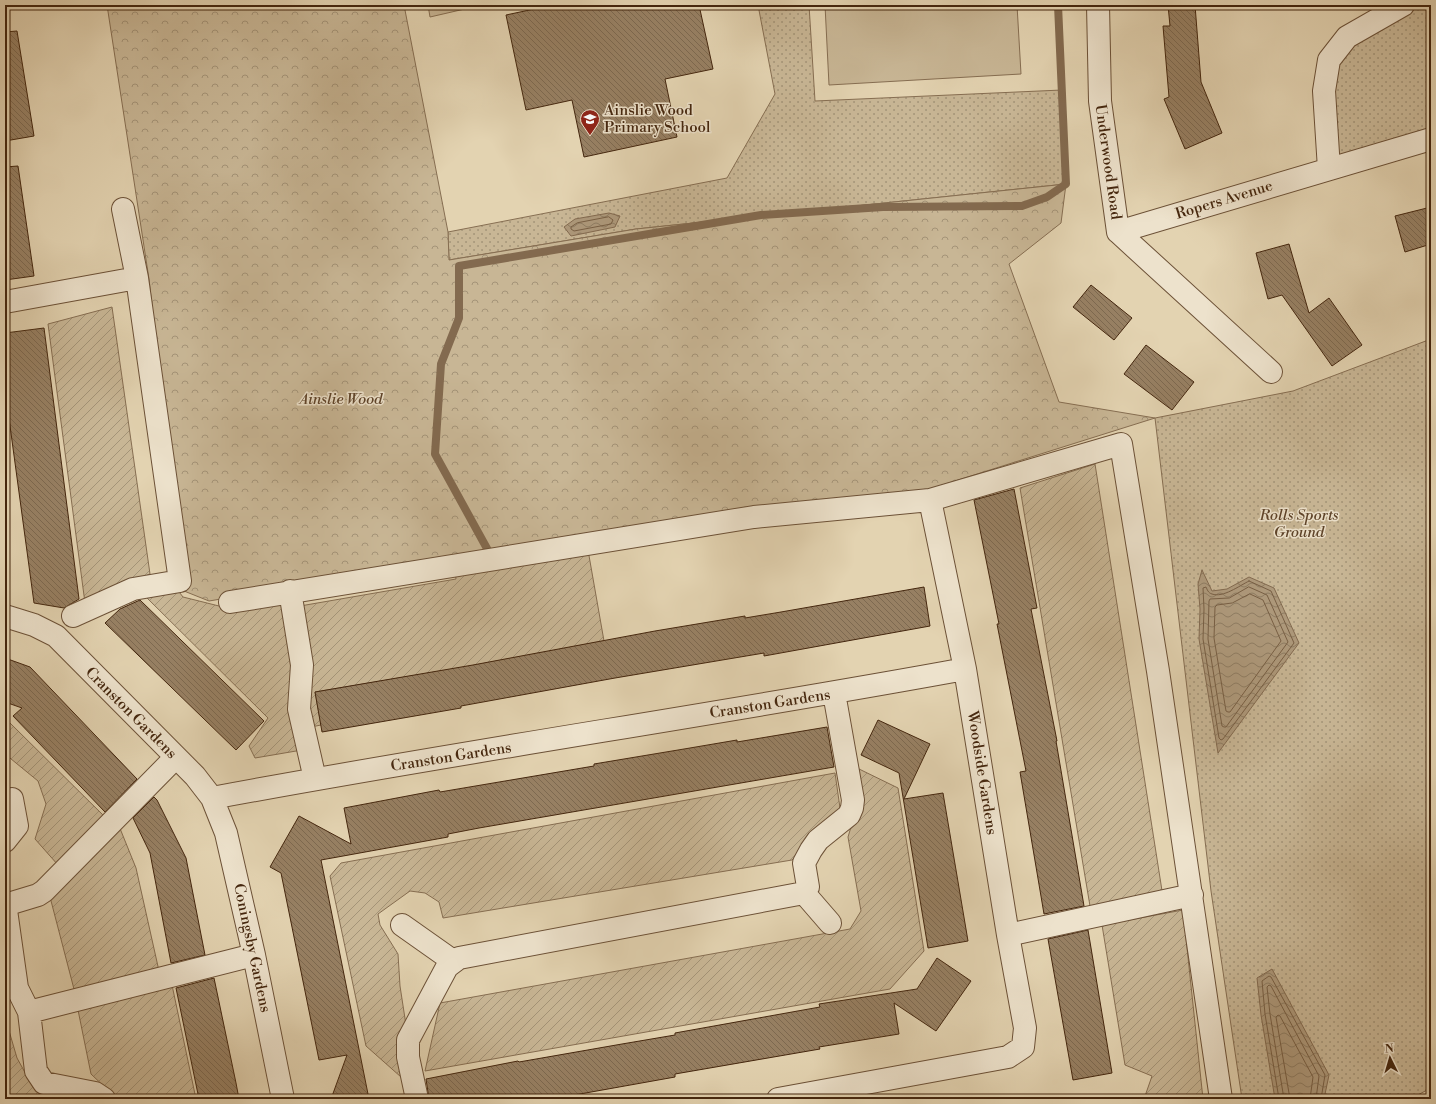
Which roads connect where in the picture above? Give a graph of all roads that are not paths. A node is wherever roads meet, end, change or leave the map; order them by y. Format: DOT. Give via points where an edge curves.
graph roads {
  1 [pos="1098,5"];
  2 [pos="1403,5"];
  3 [pos="1431,139"];
  4 [pos="1329,169"];
  5 [pos="123,209"];
  6 [pos="1118,232"];
  7 [pos="137,278"];
  8 [pos="5,302"];
  9 [pos="1271,372"];
  10 [pos="930,500"];
  11 [pos="290,591"];
  12 [pos="230,602"];
  13 [pos="5,616"];
  14 [pos="73,616"];
  15 [pos="966,669"];
  16 [pos="834,693"];
  17 [pos="176,757"];
  18 [pos="315,779"];
  19 [pos="212,798"];
  20 [pos="12,799"];
  21 [pos="5,841"];
  22 [pos="804,893"];
  23 [pos="1192,895"];
  24 [pos="5,904"];
  25 [pos="830,923"];
  26 [pos="402,925"];
  27 [pos="1008,935"];
  28 [pos="254,955"];
  29 [pos="453,961"];
  30 [pos="11,991"];
  31 [pos="29,1012"];
  32 [pos="104,1099"];
  33 [pos="283,1099"];
  34 [pos="417,1099"];
  35 [pos="778,1099"];
  36 [pos="1221,1099"];
  1 -- 6 [label="street, Underwood Road" via="1100,101"];
  2 -- 4 [label="street" via="1347,38 1329,60 1324,91"];
  3 -- 4 [label="street, Ropers Avenue"];
  4 -- 6 [label="street, Ropers Avenue"];
  5 -- 7 [label="street"];
  6 -- 9 [label="street, Underwood Road"];
  7 -- 8 [label="street"];
  7 -- 14 [label="street" via="180,581 133,589"];
  10 -- 11 [label="street" via="754,517"];
  10 -- 15 [label="street, Woodside Gardens"];
  10 -- 23 [label="street" via="1121,444"];
  11 -- 12 [label="street"];
  11 -- 18 [label="street" via="302,665 299,709"];
  13 -- 17 [label="street, Cranston Gardens" via="34,625 56,636"];
  15 -- 16 [label="street, Cranston Gardens"];
  15 -- 27 [label="street, Woodside Gardens"];
  16 -- 18 [label="street, Cranston Gardens"];
  16 -- 22 [label="street" via="853,800 849,815 818,840 804,863 808,887"];
  17 -- 19 [label="street, Cranston Gardens"];
  17 -- 24 [label="street" via="44,891"];
  18 -- 19 [label="street, Cranston Gardens"];
  19 -- 28 [label="street, Coningsby Gardens" via="226,833"];
  20 -- 21 [label="street" via="17,826"];
  22 -- 25 [label="street"];
  22 -- 29 [label="street" via="467,956"];
  23 -- 27 [label="street"];
  23 -- 36 [label="street"];
  24 -- 30 [label="street"];
  26 -- 29 [label="street"];
  27 -- 35 [label="street, Woodside Gardens" via="1025,1028 1023,1047 1008,1057"];
  28 -- 31 [label="street"];
  28 -- 33 [label="street, Coningsby Gardens"];
  29 -- 34 [label="street" via="447,967 408,1040 408,1057"];
  30 -- 31 [label="street"];
  31 -- 32 [label="street" via="36,1071 44,1083 95,1093"];
}
